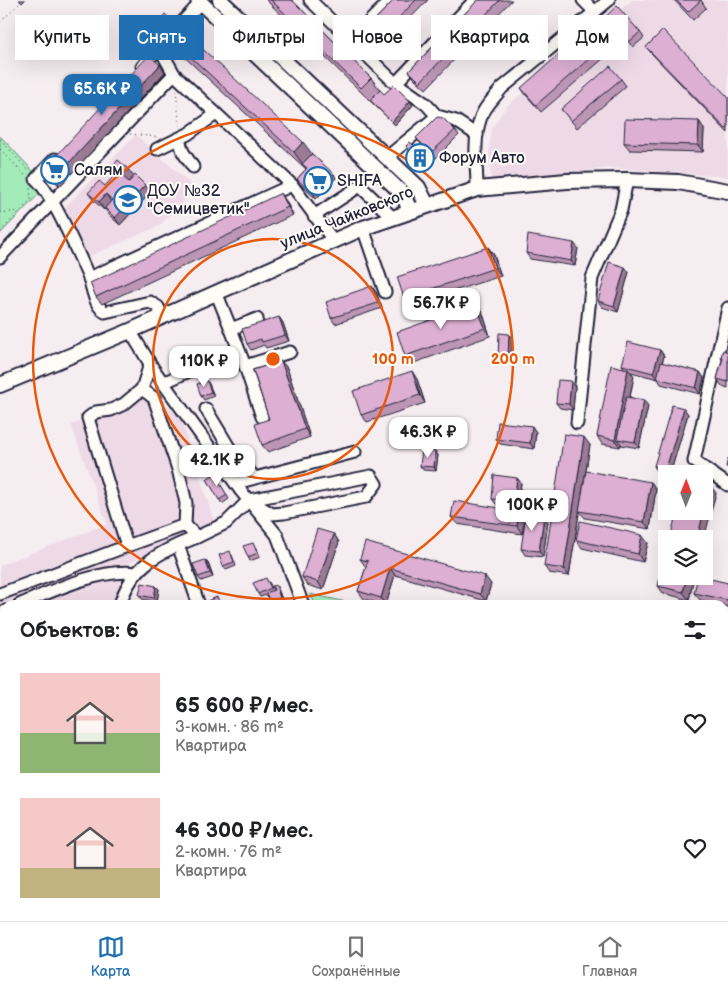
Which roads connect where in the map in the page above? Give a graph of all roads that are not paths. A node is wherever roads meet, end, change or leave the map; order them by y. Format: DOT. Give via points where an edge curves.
graph roads {
  1 [pos="220,0"];
  2 [pos="310,0"];
  3 [pos="391,0"];
  4 [pos="475,0"];
  5 [pos="583,0"];
  6 [pos="609,0"];
  7 [pos="199,1"];
  8 [pos="595,12"];
  9 [pos="187,15"];
  10 [pos="376,15"];
  11 [pos="333,22"];
  12 [pos="148,60"];
  13 [pos="166,60"];
  14 [pos="372,60"];
  15 [pos="174,74"];
  16 [pos="134,76"];
  17 [pos="396,83"];
  18 [pos="216,114"];
  19 [pos="437,116"];
  20 [pos="477,135"];
  21 [pos="178,140"];
  22 [pos="157,149"];
  23 [pos="62,151"];
  24 [pos="386,158"];
  25 [pos="193,167"];
  26 [pos="627,180"];
  27 [pos="292,185"];
  28 [pos="477,189"];
  29 [pos="728,191"];
  30 [pos="52,203"];
  31 [pos="427,205"];
  32 [pos="410,210"];
  33 [pos="314,216"];
  34 [pos="392,217"];
  35 [pos="363,228"];
  36 [pos="333,240"];
  37 [pos="0,257"];
  38 [pos="89,278"];
  39 [pos="216,292"];
  40 [pos="385,292"];
  41 [pos="728,308"];
  42 [pos="162,316"];
  43 [pos="257,319"];
  44 [pos="231,329"];
  45 [pos="130,331"];
  46 [pos="290,352"];
  47 [pos="150,364"];
  48 [pos="204,364"];
  49 [pos="244,366"];
  50 [pos="163,383"];
  51 [pos="0,385"];
  52 [pos="142,389"];
  53 [pos="206,409"];
  54 [pos="262,416"];
  55 [pos="577,423"];
  56 [pos="355,452"];
  57 [pos="254,477"];
  58 [pos="236,483"];
  59 [pos="728,485"];
  60 [pos="249,500"];
  61 [pos="186,524"];
  62 [pos="197,537"];
  63 [pos="178,545"];
  64 [pos="127,546"];
  65 [pos="136,572"];
  66 [pos="0,594"];
  67 [pos="32,600"];
  68 [pos="121,600"];
  69 [pos="197,600"];
  70 [pos="301,600"];
  1 -- 24 [label="main road"];
  2 -- 11 [label="street"];
  3 -- 10 [label="street"];
  4 -- 17 [label="street"];
  5 -- 8 [label="street"];
  6 -- 8 [label="street"];
  7 -- 9 [label="street"];
  7 -- 32 [label="main road" via="402,194"];
  8 -- 20 [label="street" via="502,88 480,118"];
  12 -- 16 [label="street"];
  13 -- 15 [label="street"];
  14 -- 17 [label="street"];
  15 -- 18 [label="street"];
  15 -- 30 [label="street"];
  17 -- 19 [label="street"];
  18 -- 21 [label="street"];
  18 -- 27 [label="street"];
  19 -- 20 [label="street" via="456,121"];
  19 -- 24 [label="street"];
  20 -- 28 [label="street"];
  21 -- 22 [label="street"];
  21 -- 25 [label="street"];
  23 -- 30 [label="street" via="36,179 46,189"];
  24 -- 31 [label="main road" via="418,188"];
  26 -- 28 [label="main road, улица Чайковского" via="567,181"];
  26 -- 29 [label="main road, улица Чайковского" via="678,182"];
  26 -- 55 [label="street" via="621,210 592,278"];
  27 -- 33 [label="street"];
  27 -- 38 [label="street"];
  28 -- 31 [label="main road, улица Чайковского"];
  30 -- 37 [label="street"];
  30 -- 38 [label="street"];
  31 -- 32 [label="main road, улица Чайковского"];
  32 -- 34 [label="main road, улица Чайковского"];
  33 -- 34 [label="street" via="360,186"];
  33 -- 36 [label="street"];
  34 -- 35 [label="main road, улица Чайковского"];
  35 -- 36 [label="main road, улица Чайковского"];
  35 -- 40 [label="street"];
  36 -- 39 [label="main road, улица Чайковского"];
  38 -- 42 [label="street" via="99,306 105,312 150,302 158,307"];
  39 -- 42 [label="main road, улица Чайковского"];
  39 -- 44 [label="street"];
  41 -- 59 [label="street" via="694,461"];
  42 -- 45 [label="main road, улица Чайковского"];
  43 -- 44 [label="street"];
  44 -- 49 [label="street"];
  45 -- 47 [label="street"];
  45 -- 51 [label="main road, улица Чайковского"];
  46 -- 49 [label="street"];
  47 -- 50 [label="street"];
  47 -- 52 [label="street"];
  48 -- 50 [label="street"];
  49 -- 54 [label="street"];
  50 -- 58 [label="street"];
  52 -- 61 [label="street" via="154,398 178,469 186,503"];
  52 -- 64 [label="street" via="124,404 96,412 88,418"];
  53 -- 57 [label="street" via="230,449"];
  56 -- 57 [label="street"];
  57 -- 58 [label="street"];
  58 -- 60 [label="street"];
  60 -- 60 [label="street" via="371,476 376,484 366,497 284,514 272,514"];
  60 -- 62 [label="street" via="226,523"];
  60 -- 70 [label="street" via="276,535"];
  61 -- 62 [label="street"];
  61 -- 64 [label="street"];
  62 -- 63 [label="street"];
  63 -- 65 [label="street" via="156,554"];
  63 -- 69 [label="street"];
  64 -- 66 [label="street"];
  65 -- 67 [label="street" via="120,570 104,574"];
  65 -- 68 [label="street"];
}
